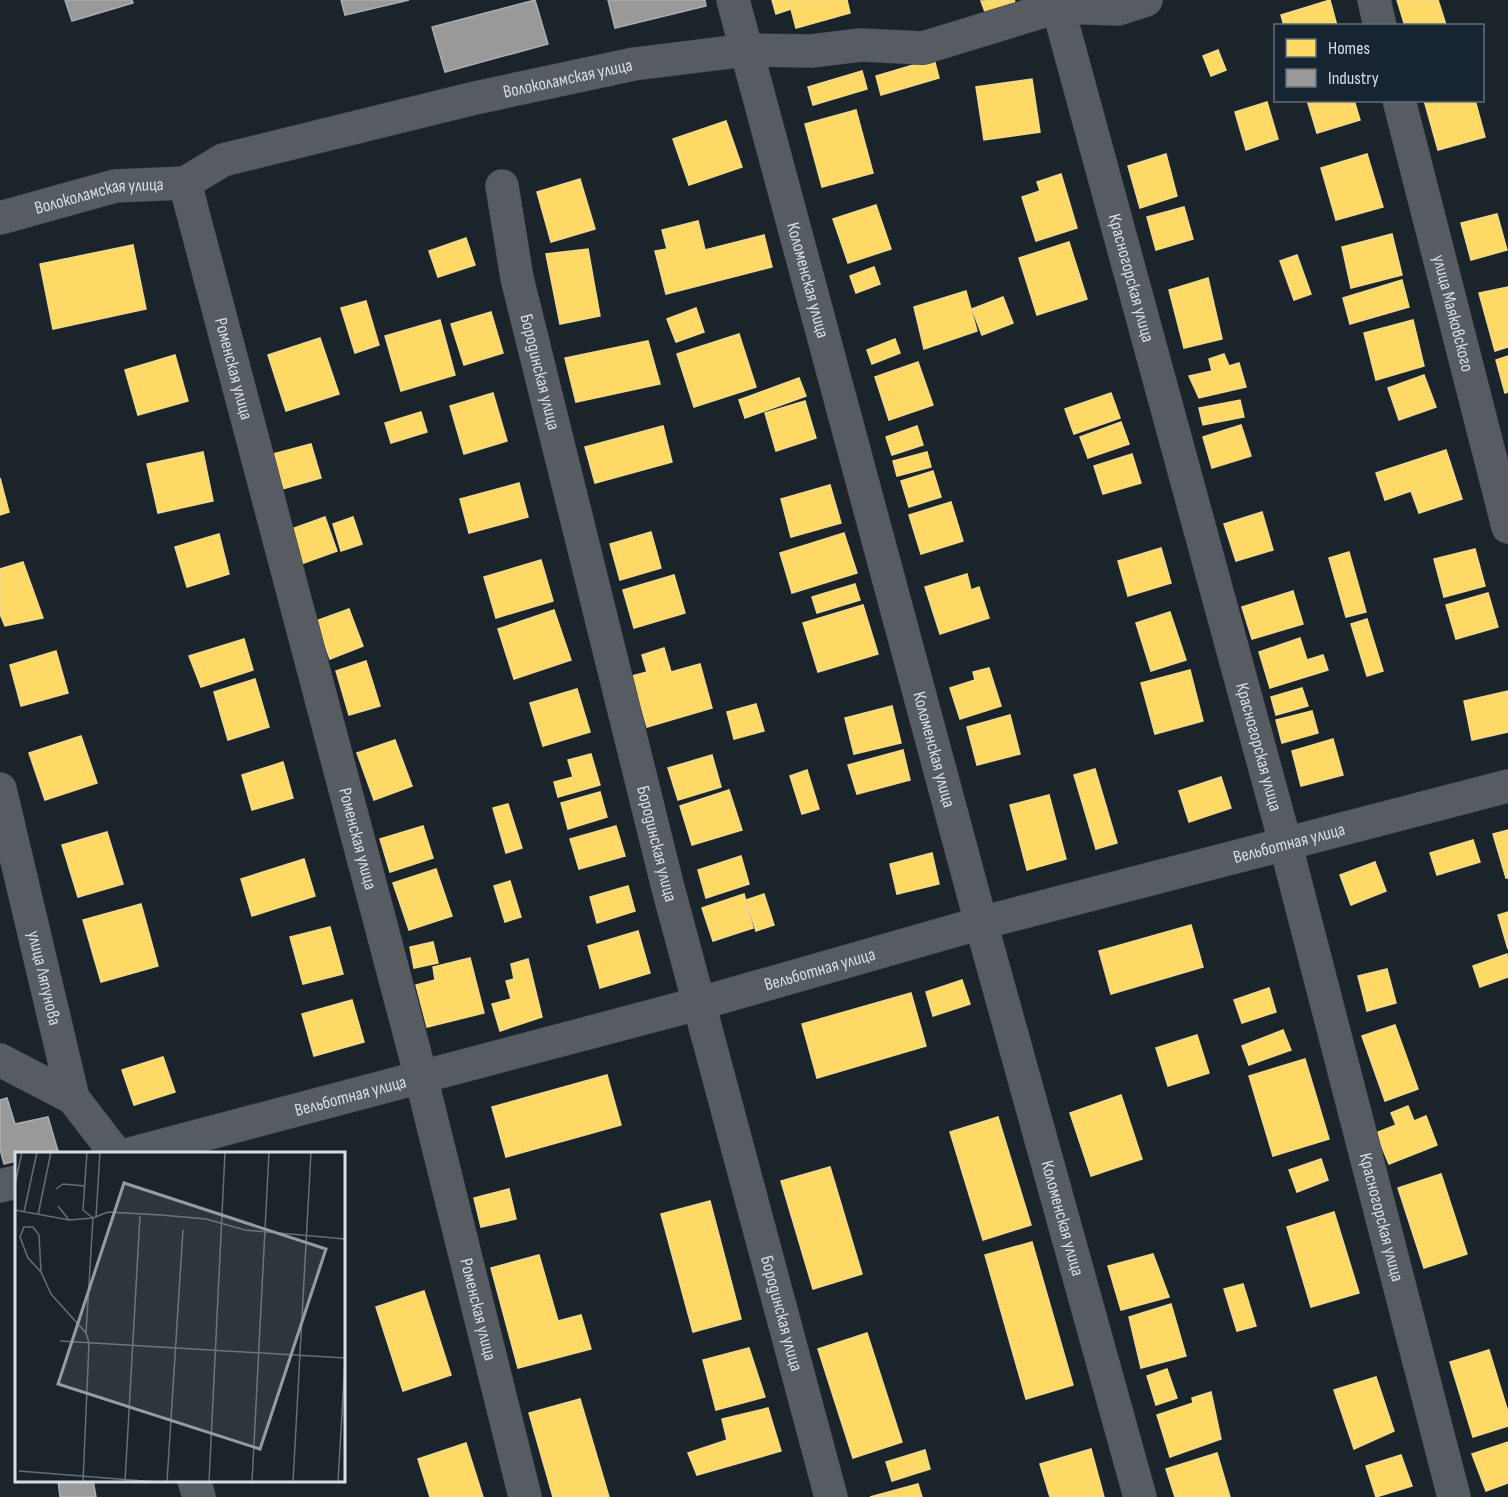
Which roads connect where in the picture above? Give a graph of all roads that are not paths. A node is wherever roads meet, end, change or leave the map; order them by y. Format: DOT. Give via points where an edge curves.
graph roads {
  1 [pos="733,0"];
  2 [pos="1146,0"];
  3 [pos="1374,0"];
  4 [pos="1056,3"];
  5 [pos="1380,24"];
  6 [pos="747,50"];
  7 [pos="1401,102"];
  8 [pos="184,183"];
  9 [pos="502,186"];
  10 [pos="0,218"];
  11 [pos="1508,527"];
  12 [pos="1508,786"];
  13 [pos="0,789"];
  14 [pos="1285,842"];
  15 [pos="981,923"];
  16 [pos="701,1003"];
  17 [pos="0,1060"];
  18 [pos="421,1077"];
  19 [pos="73,1098"];
  20 [pos="114,1152"];
  21 [pos="138,1152"];
  22 [pos="15,1182"];
  23 [pos="0,1186"];
  24 [pos="195,1482"];
  25 [pos="199,1497"];
  26 [pos="525,1497"];
  27 [pos="831,1497"];
  28 [pos="1140,1497"];
  29 [pos="1454,1497"];
  1 -- 6 [label="street, Коломенская улица"];
  2 -- 4 [label="street, Волоколамская улица" via="1118,9"];
  3 -- 5 [label="street"];
  4 -- 6 [label="street, Волоколамская улица" via="923,48 861,45 811,51"];
  4 -- 14 [label="street, Красногорская улица"];
  6 -- 8 [label="street, Волоколамская улица" via="634,64 324,133 223,160"];
  6 -- 15 [label="street, Коломенская улица"];
  7 -- 11 [label="street, улица Маяковского"];
  8 -- 10 [label="street, Волоколамская улица" via="116,186"];
  8 -- 18 [label="street, Роменская улица"];
  9 -- 16 [label="street, Бородинская улица" via="522,301 667,884"];
  12 -- 14 [label="street, Вельботная улица"];
  13 -- 19 [label="street, улица Ляпунова"];
  14 -- 15 [label="street, Вельботная улица"];
  14 -- 29 [label="street, Красногорская улица"];
  15 -- 16 [label="street, Вельботная улица"];
  15 -- 28 [label="street, Коломенская улица"];
  16 -- 18 [label="street, Вельботная улица"];
  16 -- 27 [label="street, Бородинская улица"];
  17 -- 19 [label="street"];
  18 -- 21 [label="street, Вельботная улица"];
  18 -- 26 [label="street, Роменская улица"];
  19 -- 20 [label="street, улица Ляпунова"];
  22 -- 23 [label="street"];
  24 -- 25 [label="street"];
}
